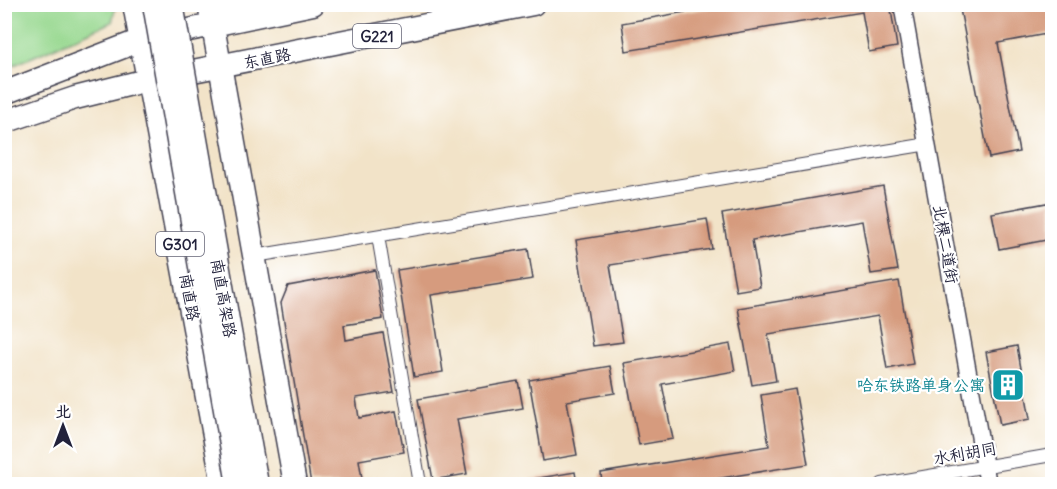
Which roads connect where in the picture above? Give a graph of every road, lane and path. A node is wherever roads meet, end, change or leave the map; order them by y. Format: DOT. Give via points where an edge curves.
graph roads {
  1 [pos="134,4"];
  2 [pos="154,4"];
  3 [pos="172,4"];
  4 [pos="313,4"];
  5 [pos="533,4"];
  6 [pos="902,4"];
  7 [pos="211,15"];
  8 [pos="141,40"];
  9 [pos="222,67"];
  10 [pos="147,80"];
  11 [pos="4,93"];
  12 [pos="4,122"];
  13 [pos="928,144"];
  14 [pos="378,236"];
  15 [pos="255,256"];
  16 [pos="1053,455"];
  17 [pos="985,466"];
  18 [pos="223,484"];
  19 [pos="238,484"];
  20 [pos="257,484"];
  21 [pos="295,484"];
  22 [pos="420,484"];
  23 [pos="882,484"];
  24 [pos="988,484"];
  1 -- 8 [label="highway, 南直路 / G301"];
  2 -- 19 [label="highway, 南直高架路, bridge"];
  3 -- 20 [label="highway, 南直高架路, bridge"];
  4 -- 7 [label="highway"];
  5 -- 9 [label="highway, 东直路 / G221"];
  6 -- 13 [label="street, 北棵二道街"];
  7 -- 8 [label="highway"];
  7 -- 9 [label="highway"];
  8 -- 10 [label="highway, 南直路 / G301"];
  8 -- 11 [label="highway"];
  9 -- 10 [label="highway, 东直路 / G221"];
  9 -- 15 [label="highway"];
  10 -- 12 [label="highway, 东直路 / G221" via="75,98"];
  10 -- 18 [label="highway, 南直路 / G301" via="182,249"];
  13 -- 14 [label="street"];
  13 -- 17 [label="street, 北棵二道街"];
  14 -- 15 [label="street"];
  14 -- 22 [label="street"];
  15 -- 21 [label="highway"];
  16 -- 17 [label="street, 水利胡同"];
  17 -- 23 [label="street, 水利胡同"];
  17 -- 24 [label="street, 北棵二道街"];
}
